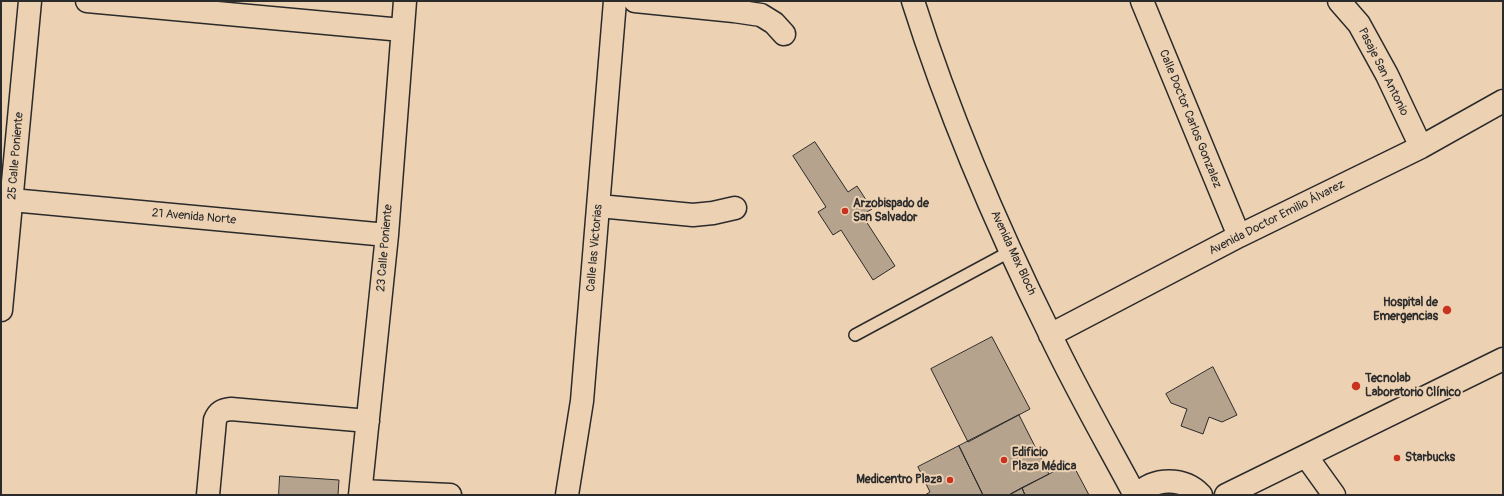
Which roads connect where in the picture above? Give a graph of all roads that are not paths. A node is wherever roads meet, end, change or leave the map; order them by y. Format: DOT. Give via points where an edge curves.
graph roads {
  1 [pos="30,1"];
  2 [pos="87,1"];
  3 [pos="405,1"];
  4 [pos="615,1"];
  5 [pos="635,1"];
  6 [pos="913,1"];
  7 [pos="1142,1"];
  8 [pos="1340,1"];
  9 [pos="402,30"];
  10 [pos="784,34"];
  11 [pos="1503,101"];
  12 [pos="1421,146"];
  13 [pos="7,199"];
  14 [pos="599,206"];
  15 [pos="735,208"];
  16 [pos="387,235"];
  17 [pos="1239,236"];
  18 [pos="1011,251"];
  19 [pos="1,310"];
  20 [pos="855,335"];
  21 [pos="1050,335"];
  22 [pos="1503,359"];
  23 [pos="368,421"];
  24 [pos="1306,456"];
  25 [pos="361,493"];
  26 [pos="208,495"];
  27 [pos="450,495"];
  28 [pos="567,495"];
  29 [pos="1136,495"];
  30 [pos="1201,495"];
  31 [pos="1226,495"];
  32 [pos="1334,495"];
  1 -- 13 [label="street, 25 Calle Poniente"];
  2 -- 9 [label="street"];
  3 -- 9 [label="street, 23 Calle Poniente"];
  4 -- 14 [label="street, Calle las Victorias"];
  5 -- 10 [label="street" via="761,15 774,23"];
  6 -- 18 [label="street, Avenida Max Bloch" via="932,59"];
  7 -- 17 [label="street, Calle Doctor Carlos Gonzalez"];
  8 -- 12 [label="street, Pasaje San Antonio" via="1359,24"];
  9 -- 16 [label="street, 23 Calle Poniente"];
  11 -- 12 [label="street, Avenida Doctor Emilio Álvarez"];
  12 -- 17 [label="street, Avenida Doctor Emilio Álvarez"];
  13 -- 16 [label="street, 21 Avenida Norte"];
  13 -- 19 [label="street, 25 Calle Poniente"];
  14 -- 15 [label="street" via="693,215"];
  14 -- 28 [label="street, Calle las Victorias" via="582,401"];
  16 -- 23 [label="street, 23 Calle Poniente"];
  17 -- 21 [label="street, Avenida Doctor Emilio Álvarez"];
  18 -- 20 [label="lane"];
  18 -- 21 [label="street, Avenida Max Bloch"];
  21 -- 29 [label="street, Avenida Max Bloch"];
  22 -- 24 [label="street"];
  23 -- 25 [label="street, 23 Calle Poniente"];
  23 -- 26 [label="street" via="223,410 215,420"];
  24 -- 31 [label="street"];
  24 -- 32 [label="street"];
  25 -- 27 [label="street"];
  29 -- 30 [label="street" via="1154,484 1170,481 1192,487"];
}
